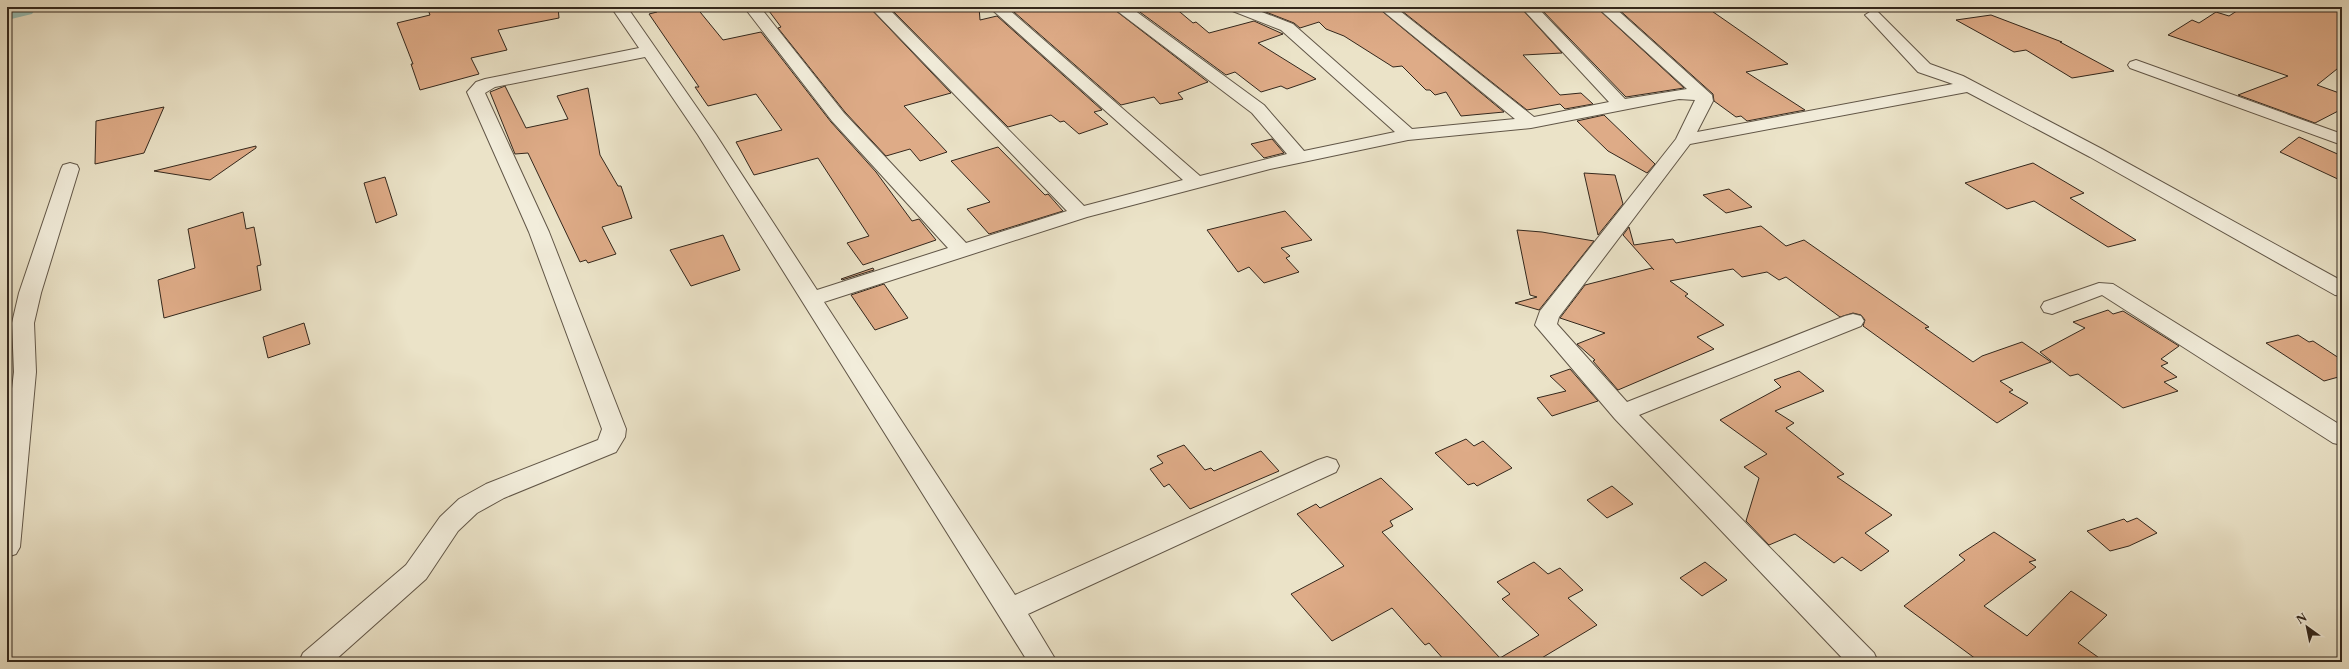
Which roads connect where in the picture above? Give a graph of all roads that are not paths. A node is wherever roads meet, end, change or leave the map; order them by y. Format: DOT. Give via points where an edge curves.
graph roads {
  1 [pos="619,7"];
  2 [pos="752,7"];
  3 [pos="878,7"];
  4 [pos="997,7"];
  5 [pos="1120,7"];
  6 [pos="1235,7"];
  7 [pos="1386,7"];
  8 [pos="1529,7"];
  9 [pos="1605,7"];
  10 [pos="1873,15"];
  11 [pos="650,50"];
  12 [pos="2136,66"];
  13 [pos="1966,86"];
  14 [pos="1703,96"];
  15 [pos="1621,105"];
  16 [pos="1531,123"];
  17 [pos="1408,135"];
  18 [pos="1684,140"];
  19 [pos="2342,140"];
  20 [pos="1300,158"];
  21 [pos="70,169"];
  22 [pos="1197,183"];
  23 [pos="1080,213"];
  24 [pos="962,251"];
  25 [pos="2342,290"];
  26 [pos="810,299"];
  27 [pos="2052,307"];
  28 [pos="1853,321"];
  29 [pos="1623,413"];
  30 [pos="2342,437"];
  31 [pos="1328,466"];
  32 [pos="7,547"];
  33 [pos="1010,610"];
  34 [pos="313,662"];
  35 [pos="1043,662"];
  36 [pos="1864,662"];
  1 -- 11 [label="street"];
  2 -- 24 [label="street" via="838,117"];
  3 -- 23 [label="street"];
  4 -- 22 [label="street"];
  5 -- 20 [label="street" via="1258,109"];
  6 -- 17 [label="street" via="1287,26"];
  7 -- 16 [label="street"];
  8 -- 15 [label="street"];
  9 -- 14 [label="street"];
  10 -- 13 [label="street" via="1924,68"];
  11 -- 26 [label="street" via="707,135"];
  11 -- 34 [label="street" via="491,83 482,86 476,92 539,232 614,429 613,437 606,446 586,456 494,492 468,506 449,524 416,572"];
  12 -- 19 [label="street"];
  13 -- 18 [label="street"];
  13 -- 25 [label="street" via="2102,157"];
  14 -- 15 [label="street" via="1679,94"];
  14 -- 18 [label="street" via="1704,101"];
  15 -- 16 [label="street"];
  16 -- 17 [label="street"];
  17 -- 20 [label="street"];
  18 -- 29 [label="street" via="1552,312 1546,325"];
  20 -- 22 [label="street"];
  21 -- 32 [label="street" via="30,293 23,323 26,372"];
  22 -- 23 [label="street"];
  23 -- 24 [label="street"];
  24 -- 26 [label="street"];
  26 -- 33 [label="street"];
  27 -- 30 [label="street" via="2099,289 2106,289"];
  28 -- 29 [label="street"];
  29 -- 36 [label="street"];
  31 -- 33 [label="street"];
  33 -- 35 [label="street"];
}
